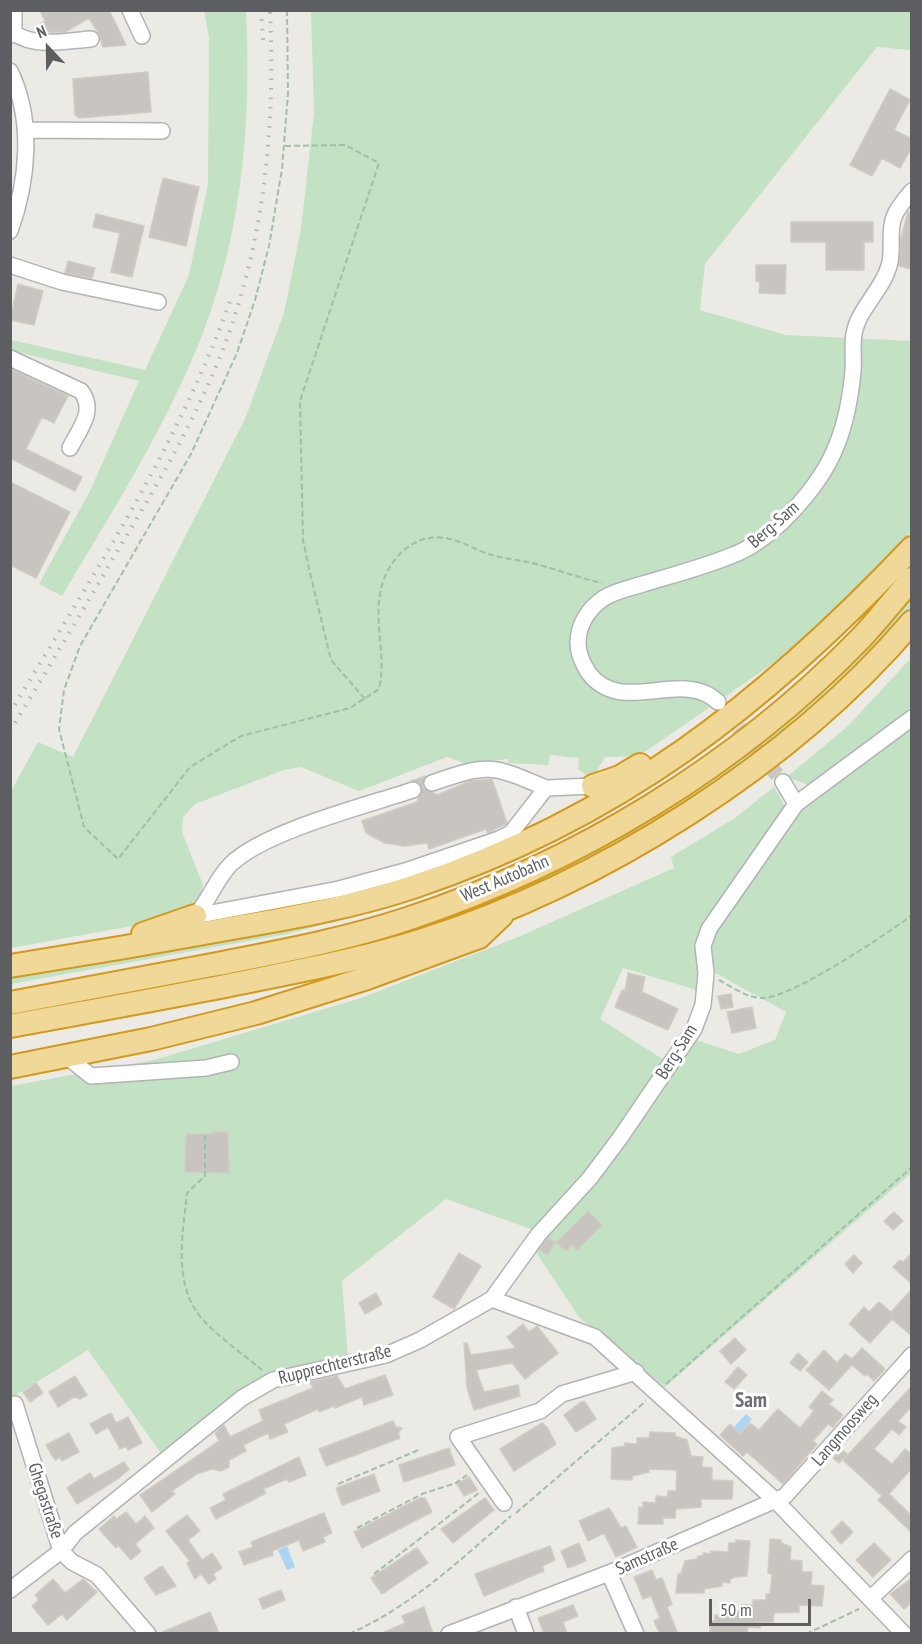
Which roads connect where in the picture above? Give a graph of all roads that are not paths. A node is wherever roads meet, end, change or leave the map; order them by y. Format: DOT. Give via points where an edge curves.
graph roads {
  1 [pos="14,10"];
  2 [pos="130,10"];
  3 [pos="12,34"];
  4 [pos="142,36"];
  5 [pos="92,39"];
  6 [pos="10,71"];
  7 [pos="26,130"];
  8 [pos="162,131"];
  9 [pos="912,190"];
  10 [pos="10,231"];
  11 [pos="10,265"];
  12 [pos="158,302"];
  13 [pos="10,358"];
  14 [pos="70,448"];
  15 [pos="912,548"];
  16 [pos="912,579"];
  17 [pos="912,622"];
  18 [pos="718,702"];
  19 [pos="912,718"];
  20 [pos="716,728"];
  21 [pos="783,782"];
  22 [pos="432,783"];
  23 [pos="593,786"];
  24 [pos="546,788"];
  25 [pos="412,790"];
  26 [pos="796,804"];
  27 [pos="509,908"];
  28 [pos="195,916"];
  29 [pos="107,949"];
  30 [pos="10,966"];
  31 [pos="10,1003"];
  32 [pos="10,1026"];
  33 [pos="66,1056"];
  34 [pos="231,1062"];
  35 [pos="10,1067"];
  36 [pos="492,1299"];
  37 [pos="912,1355"];
  38 [pos="636,1372"];
  39 [pos="15,1404"];
  40 [pos="776,1501"];
  41 [pos="504,1503"];
  42 [pos="61,1551"];
  43 [pos="912,1559"];
  44 [pos="609,1573"];
  45 [pos="10,1590"];
  46 [pos="869,1602"];
  47 [pos="516,1606"];
  48 [pos="148,1634"];
  49 [pos="449,1634"];
  50 [pos="526,1634"];
  51 [pos="636,1634"];
  52 [pos="904,1634"];
  1 -- 3 [label="street"];
  2 -- 4 [label="street"];
  3 -- 5 [label="street" via="39,43"];
  6 -- 7 [label="street" via="22,103"];
  7 -- 8 [label="street"];
  7 -- 10 [label="street" via="20,203"];
  9 -- 18 [label="street, Berg-Sam" via="893,217 890,265 854,334 846,421 839,445 822,477 782,522 750,547 604,598 580,627 578,644 584,666 597,684 612,691 642,693 690,689"];
  11 -- 12 [label="street" via="62,282"];
  13 -- 14 [label="street" via="81,391 87,399 89,409"];
  15 -- 20 [label="highway" via="799,659"];
  16 -- 31 [label="highway, West Autobahn" via="862,637 786,708 711,765 618,826 523,874 407,920 297,949"];
  17 -- 27 [label="highway, West Autobahn" via="818,715 742,776 669,826 598,867"];
  19 -- 26 [label="street, Berg-Sam"];
  20 -- 23 [label="highway" via="679,741 620,777"];
  20 -- 29 [label="highway" via="616,796 473,866 322,912"];
  21 -- 26 [label="street"];
  22 -- 24 [label="street" via="489,767"];
  23 -- 24 [label="street"];
  24 -- 28 [label="street" via="511,833 499,838 339,889"];
  25 -- 28 [label="street" via="255,846 214,883 207,903"];
  26 -- 36 [label="street, Berg-Sam" via="709,929 703,946 703,1005 694,1029 620,1138 538,1235"];
  27 -- 32 [label="highway, West Autobahn" via="424,940 348,962"];
  27 -- 33 [label="highway" via="479,937 367,978 256,1013"];
  28 -- 29 [label="highway"];
  29 -- 30 [label="highway"];
  33 -- 34 [label="street" via="91,1077 206,1068"];
  33 -- 35 [label="highway"];
  36 -- 38 [label="street" via="595,1337"];
  36 -- 42 [label="street, Rupprechterstraße" via="386,1355 273,1380 233,1404 75,1533"];
  37 -- 40 [label="street, Langmoosweg" via="798,1488"];
  38 -- 40 [label="street"];
  38 -- 41 [label="street" via="562,1395 540,1411 458,1437"];
  39 -- 42 [label="street, Ghegastraße"];
  40 -- 44 [label="street, Samstraße"];
  40 -- 46 [label="street" via="803,1522"];
  42 -- 45 [label="street, Rupprechterstraße"];
  42 -- 48 [label="street, Ghegastraße" via="72,1562 97,1575"];
  43 -- 46 [label="street"];
  44 -- 47 [label="street, Samstraße"];
  44 -- 51 [label="street"];
  46 -- 52 [label="street"];
  47 -- 49 [label="street, Samstraße"];
  47 -- 50 [label="street"];
}
